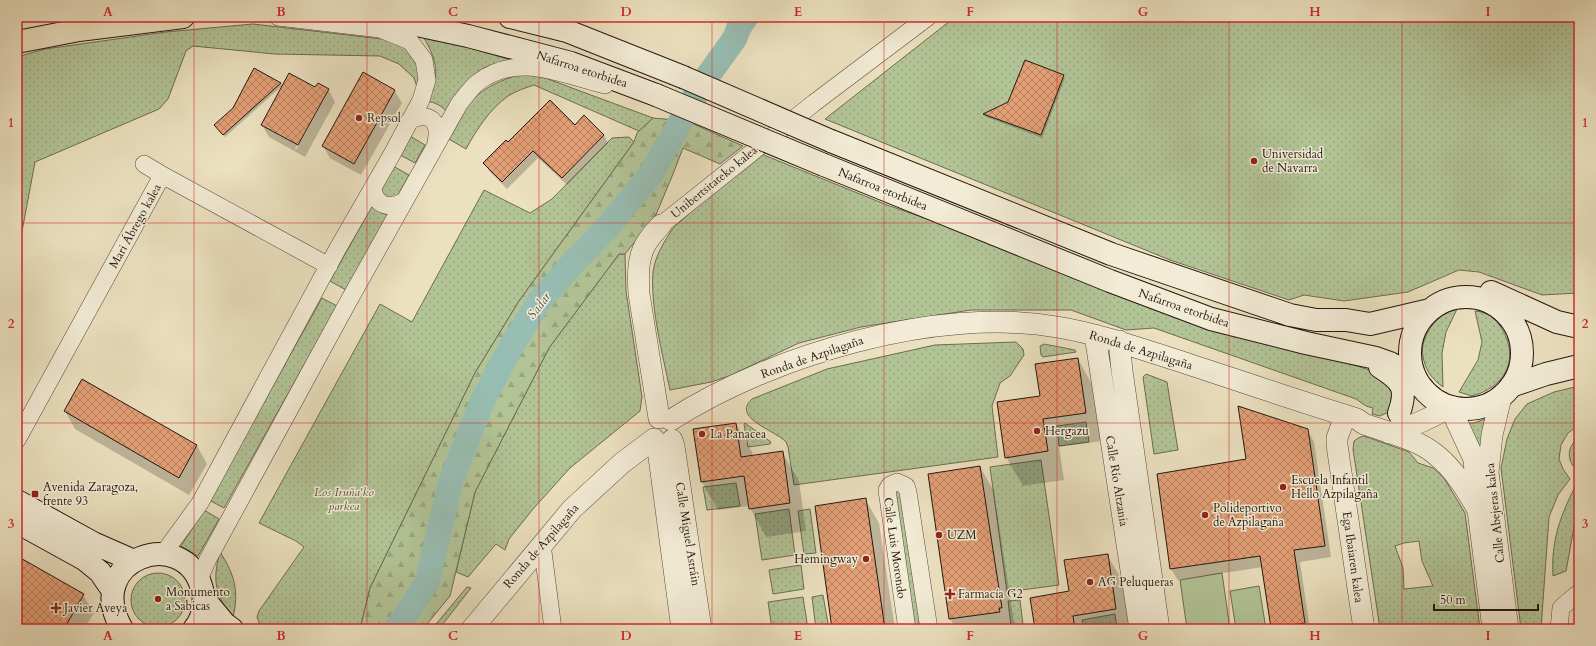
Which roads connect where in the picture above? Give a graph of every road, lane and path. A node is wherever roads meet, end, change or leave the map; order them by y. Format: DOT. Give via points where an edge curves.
graph roads {
  1 [pos="183,17"];
  2 [pos="278,17"];
  3 [pos="347,17"];
  4 [pos="510,17"];
  5 [pos="928,17"];
  6 [pos="17,42"];
  7 [pos="656,95"];
  8 [pos="409,121"];
  9 [pos="436,143"];
  10 [pos="144,164"];
  11 [pos="164,176"];
  12 [pos="373,187"];
  13 [pos="404,201"];
  14 [pos="661,225"];
  15 [pos="329,266"];
  16 [pos="1509,309"];
  17 [pos="1430,310"];
  18 [pos="1579,311"];
  19 [pos="1346,320"];
  20 [pos="1579,327"];
  21 [pos="1095,335"];
  22 [pos="1579,340"];
  23 [pos="1119,341"];
  24 [pos="1322,347"];
  25 [pos="1579,366"];
  26 [pos="1416,379"];
  27 [pos="1506,392"];
  28 [pos="1451,407"];
  29 [pos="1399,413"];
  30 [pos="1351,417"];
  31 [pos="663,432"];
  32 [pos="1389,433"];
  33 [pos="17,440"];
  34 [pos="631,457"];
  35 [pos="659,465"];
  36 [pos="17,501"];
  37 [pos="1478,510"];
  38 [pos="17,522"];
  39 [pos="542,544"];
  40 [pos="163,554"];
  41 [pos="134,561"];
  42 [pos="514,576"];
  43 [pos="199,579"];
  44 [pos="547,588"];
  45 [pos="113,590"];
  46 [pos="1579,594"];
  47 [pos="205,600"];
  48 [pos="116,625"];
  49 [pos="1149,627"];
  50 [pos="194,629"];
  51 [pos="232,629"];
  52 [pos="472,629"];
  53 [pos="553,629"];
  54 [pos="682,629"];
  55 [pos="701,629"];
  56 [pos="908,629"];
  57 [pos="929,629"];
  58 [pos="1364,629"];
  59 [pos="1493,629"];
  60 [pos="1508,629"];
  61 [pos="1559,629"];
  1 -- 6 [label="highway" via="79,30"];
  2 -- 8 [label="street" via="380,28 410,41 424,60 427,80"];
  3 -- 7 [label="main road, Nafarroa etorbidea" via="403,22 468,36 571,63"];
  4 -- 19 [label="main road, Nafarroa etorbidea, bridge" via="567,31 1111,254 1290,315 1316,320"];
  5 -- 14 [label="street, Unibertsitateko kalea" via="814,103"];
  7 -- 9 [label="street" via="630,92 539,67 503,71 476,84 458,104"];
  7 -- 24 [label="main road, Nafarroa etorbidea, bridge" via="1110,281 1211,319"];
  8 -- 9 [label="street" via="417,116 432,119 437,128"];
  8 -- 12 [label="street"];
  9 -- 13 [label="street"];
  10 -- 11 [label="street"];
  11 -- 15 [label="street, Mari Ábrego kalea"];
  11 -- 33 [label="street, Mari Ábrego kalea"];
  12 -- 13 [label="street" via="373,194 383,205 393,206"];
  12 -- 15 [label="street"];
  13 -- 43 [label="street"];
  14 -- 31 [label="street, Unibertsitateko kalea" via="646,242 638,278"];
  15 -- 40 [label="street" via="200,503"];
  16 -- 17 [label="main road" via="1502,310 1488,301 1472,297 1456,297"];
  16 -- 18 [label="main road"];
  16 -- 19 [label="main road, Nafarroa etorbidea" via="1493,292 1473,287 1453,289 1396,310"];
  16 -- 20 [label="main road, Nafarroa etorbidea"];
  16 -- 22 [label="main road, Nafarroa etorbidea" via="1548,334"];
  16 -- 27 [label="main road" via="1517,328 1522,354 1519,371"];
  17 -- 19 [label="main road, Nafarroa etorbidea" via="1370,324"];
  17 -- 26 [label="main road" via="1418,324 1411,341 1410,359"];
  21 -- 23 [label="street, Ronda de Azpilagaña"];
  21 -- 31 [label="street, Ronda de Azpilagaña" via="1049,326 985,323 933,326 871,337 764,373 711,397"];
  21 -- 49 [label="street, Calle Río Altzania"];
  23 -- 30 [label="street, Ronda de Azpilagaña"];
  23 -- 49 [label="street, Calle Río Altzania"];
  24 -- 26 [label="main road, Nafarroa etorbidea" via="1384,360"];
  24 -- 29 [label="main road" via="1344,357 1379,367 1396,378 1404,392"];
  25 -- 27 [label="main road" via="1546,374"];
  26 -- 28 [label="main road" via="1431,397"];
  26 -- 29 [label="street" via="1406,406"];
  27 -- 28 [label="main road" via="1485,406 1467,409"];
  27 -- 60 [label="street, Calle Abejeras kalea" via="1492,435 1488,472"];
  28 -- 32 [label="street" via="1430,419"];
  28 -- 37 [label="street, Calle Abejeras kalea" via="1474,459"];
  29 -- 30 [label="street, Ronda de Azpilagaña" via="1388,420"];
  30 -- 32 [label="street, Ronda de Azpilagaña"];
  30 -- 58 [label="street, Ega Ibaiaren kalea" via="1337,438 1336,445"];
  31 -- 34 [label="street, Ronda de Azpilagaña"];
  31 -- 35 [label="street, Calle Miguel Astráin"];
  31 -- 55 [label="street, Calle Miguel Astráin" via="677,461"];
  32 -- 37 [label="street, Ronda de Azpilagaña" via="1417,443 1434,453 1465,486"];
  34 -- 35 [label="street" via="647,459"];
  34 -- 39 [label="street, Ronda de Azpilagaña" via="572,509"];
  35 -- 54 [label="street, Calle Miguel Astráin"];
  36 -- 41 [label="main road" via="93,543"];
  37 -- 59 [label="street, Calle Abejeras kalea"];
  38 -- 45 [label="main road" via="84,559 100,572"];
  39 -- 42 [label="street, Ronda de Azpilagaña"];
  39 -- 44 [label="street"];
  40 -- 41 [label="main road" via="148,555"];
  40 -- 43 [label="main road" via="178,558 190,567"];
  41 -- 45 [label="main road" via="124,569"];
  42 -- 44 [label="street" via="537,579"];
  42 -- 52 [label="street, Ronda de Azpilagaña"];
  43 -- 47 [label="main road"];
  44 -- 53 [label="street"];
  45 -- 48 [label="main road" via="112,604"];
  46 -- 61 [label="street" via="1561,608"];
  47 -- 50 [label="main road" via="203,612"];
  47 -- 51 [label="main road"];
  56 -- 57 [label="street, Calle Luis Morondo" via="887,490 890,485 897,482 906,486 908,492"];
}
